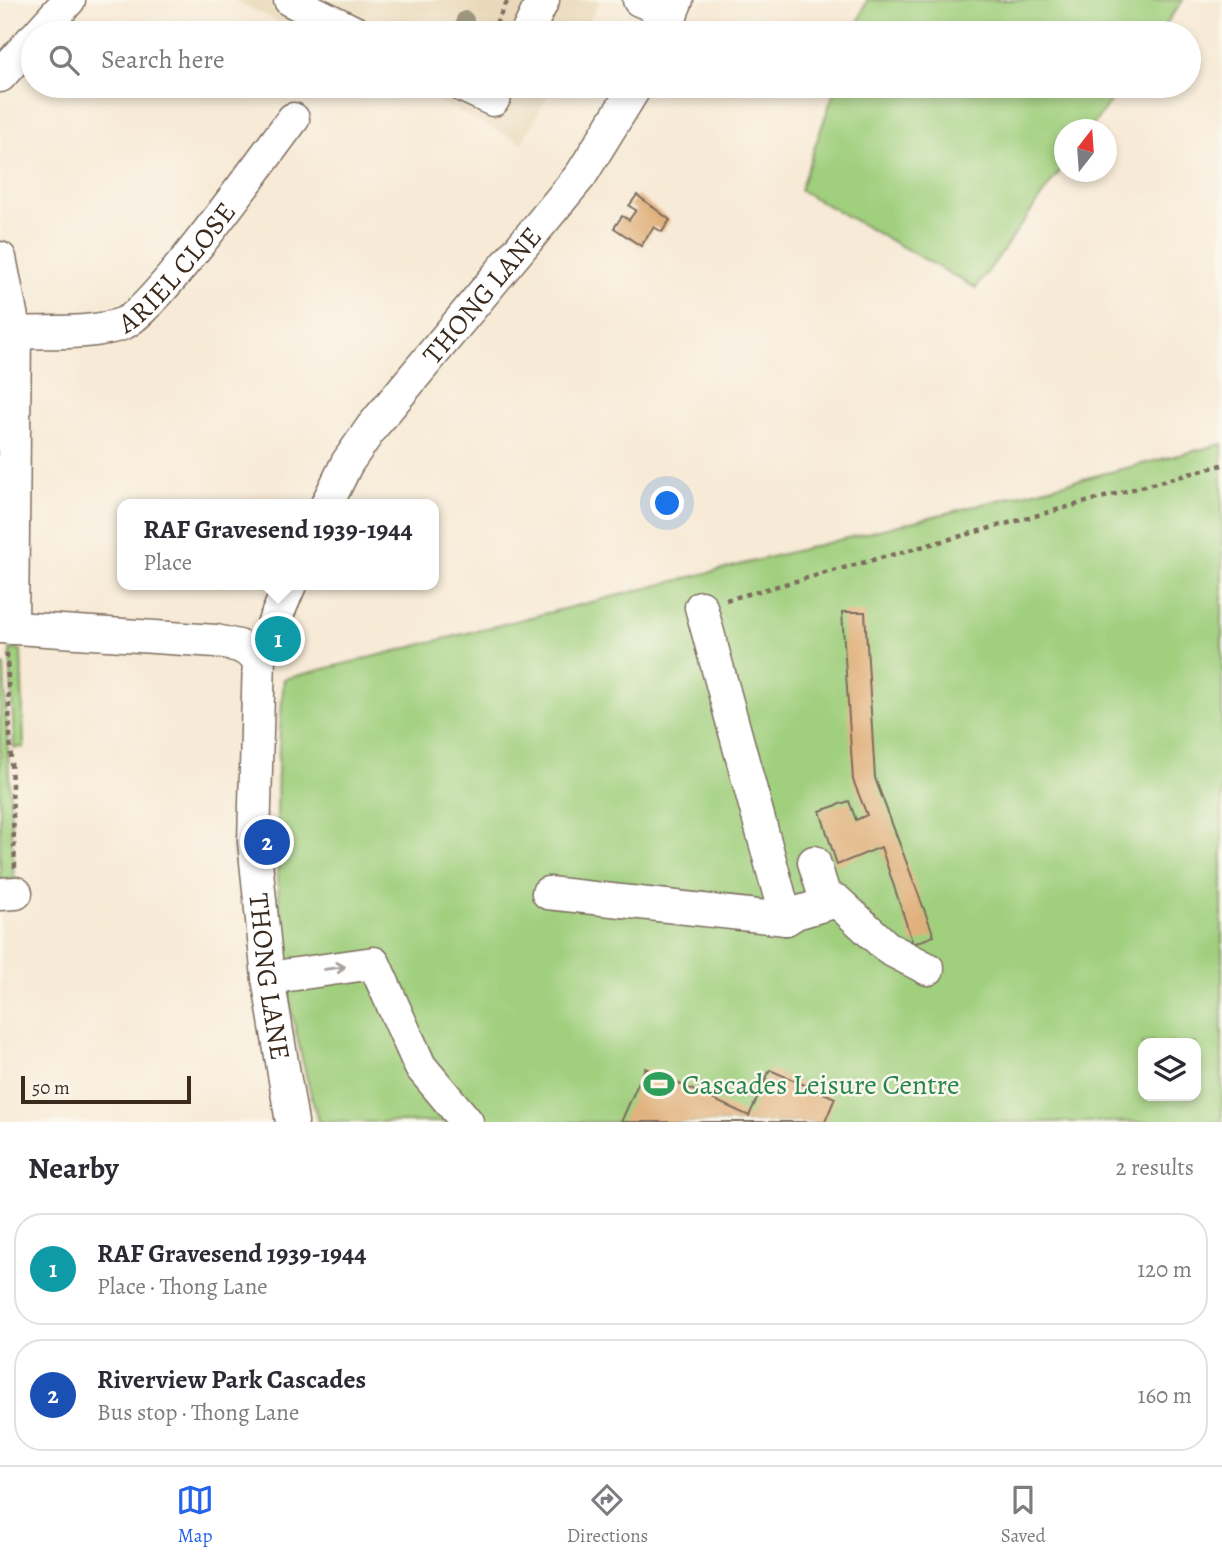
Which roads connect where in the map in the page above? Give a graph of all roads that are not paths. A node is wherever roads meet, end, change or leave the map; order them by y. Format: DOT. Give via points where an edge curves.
graph roads {
  1 [pos="69,0"];
  2 [pos="290,0"];
  3 [pos="544,0"];
  4 [pos="639,0"];
  5 [pos="671,16"];
  6 [pos="50,21"];
  7 [pos="332,21"];
  8 [pos="533,21"];
  9 [pos="21,53"];
  10 [pos="0,76"];
  11 [pos="629,98"];
  12 [pos="293,119"];
  13 [pos="0,258"];
  14 [pos="15,333"];
  15 [pos="329,499"];
  16 [pos="288,590"];
  17 [pos="701,607"];
  18 [pos="6,627"];
  19 [pos="259,657"];
  20 [pos="814,862"];
  21 [pos="548,893"];
  22 [pos="827,904"];
  23 [pos="786,919"];
  24 [pos="928,969"];
  25 [pos="268,978"];
  26 [pos="292,1122"];
  27 [pos="467,1122"];
  1 -- 6 [label="street"];
  2 -- 7 [label="street"];
  3 -- 8 [label="street"];
  4 -- 5 [label="street"];
  9 -- 10 [label="street"];
  11 -- 15 [label="street, THONG LANE" via="581,175 372,427"];
  12 -- 14 [label="street, ARIEL CLOSE" via="174,272 124,324"];
  13 -- 14 [label="street"];
  14 -- 18 [label="street"];
  16 -- 19 [label="street, THONG LANE"];
  17 -- 23 [label="street"];
  18 -- 19 [label="street" via="216,641"];
  19 -- 25 [label="street, THONG LANE" via="254,842"];
  20 -- 22 [label="street"];
  21 -- 23 [label="street"];
  22 -- 23 [label="street"];
  22 -- 24 [label="street" via="837,901 888,949"];
  25 -- 26 [label="street, THONG LANE"];
  25 -- 27 [label="street, one-way" via="374,963 420,1066"];
}
